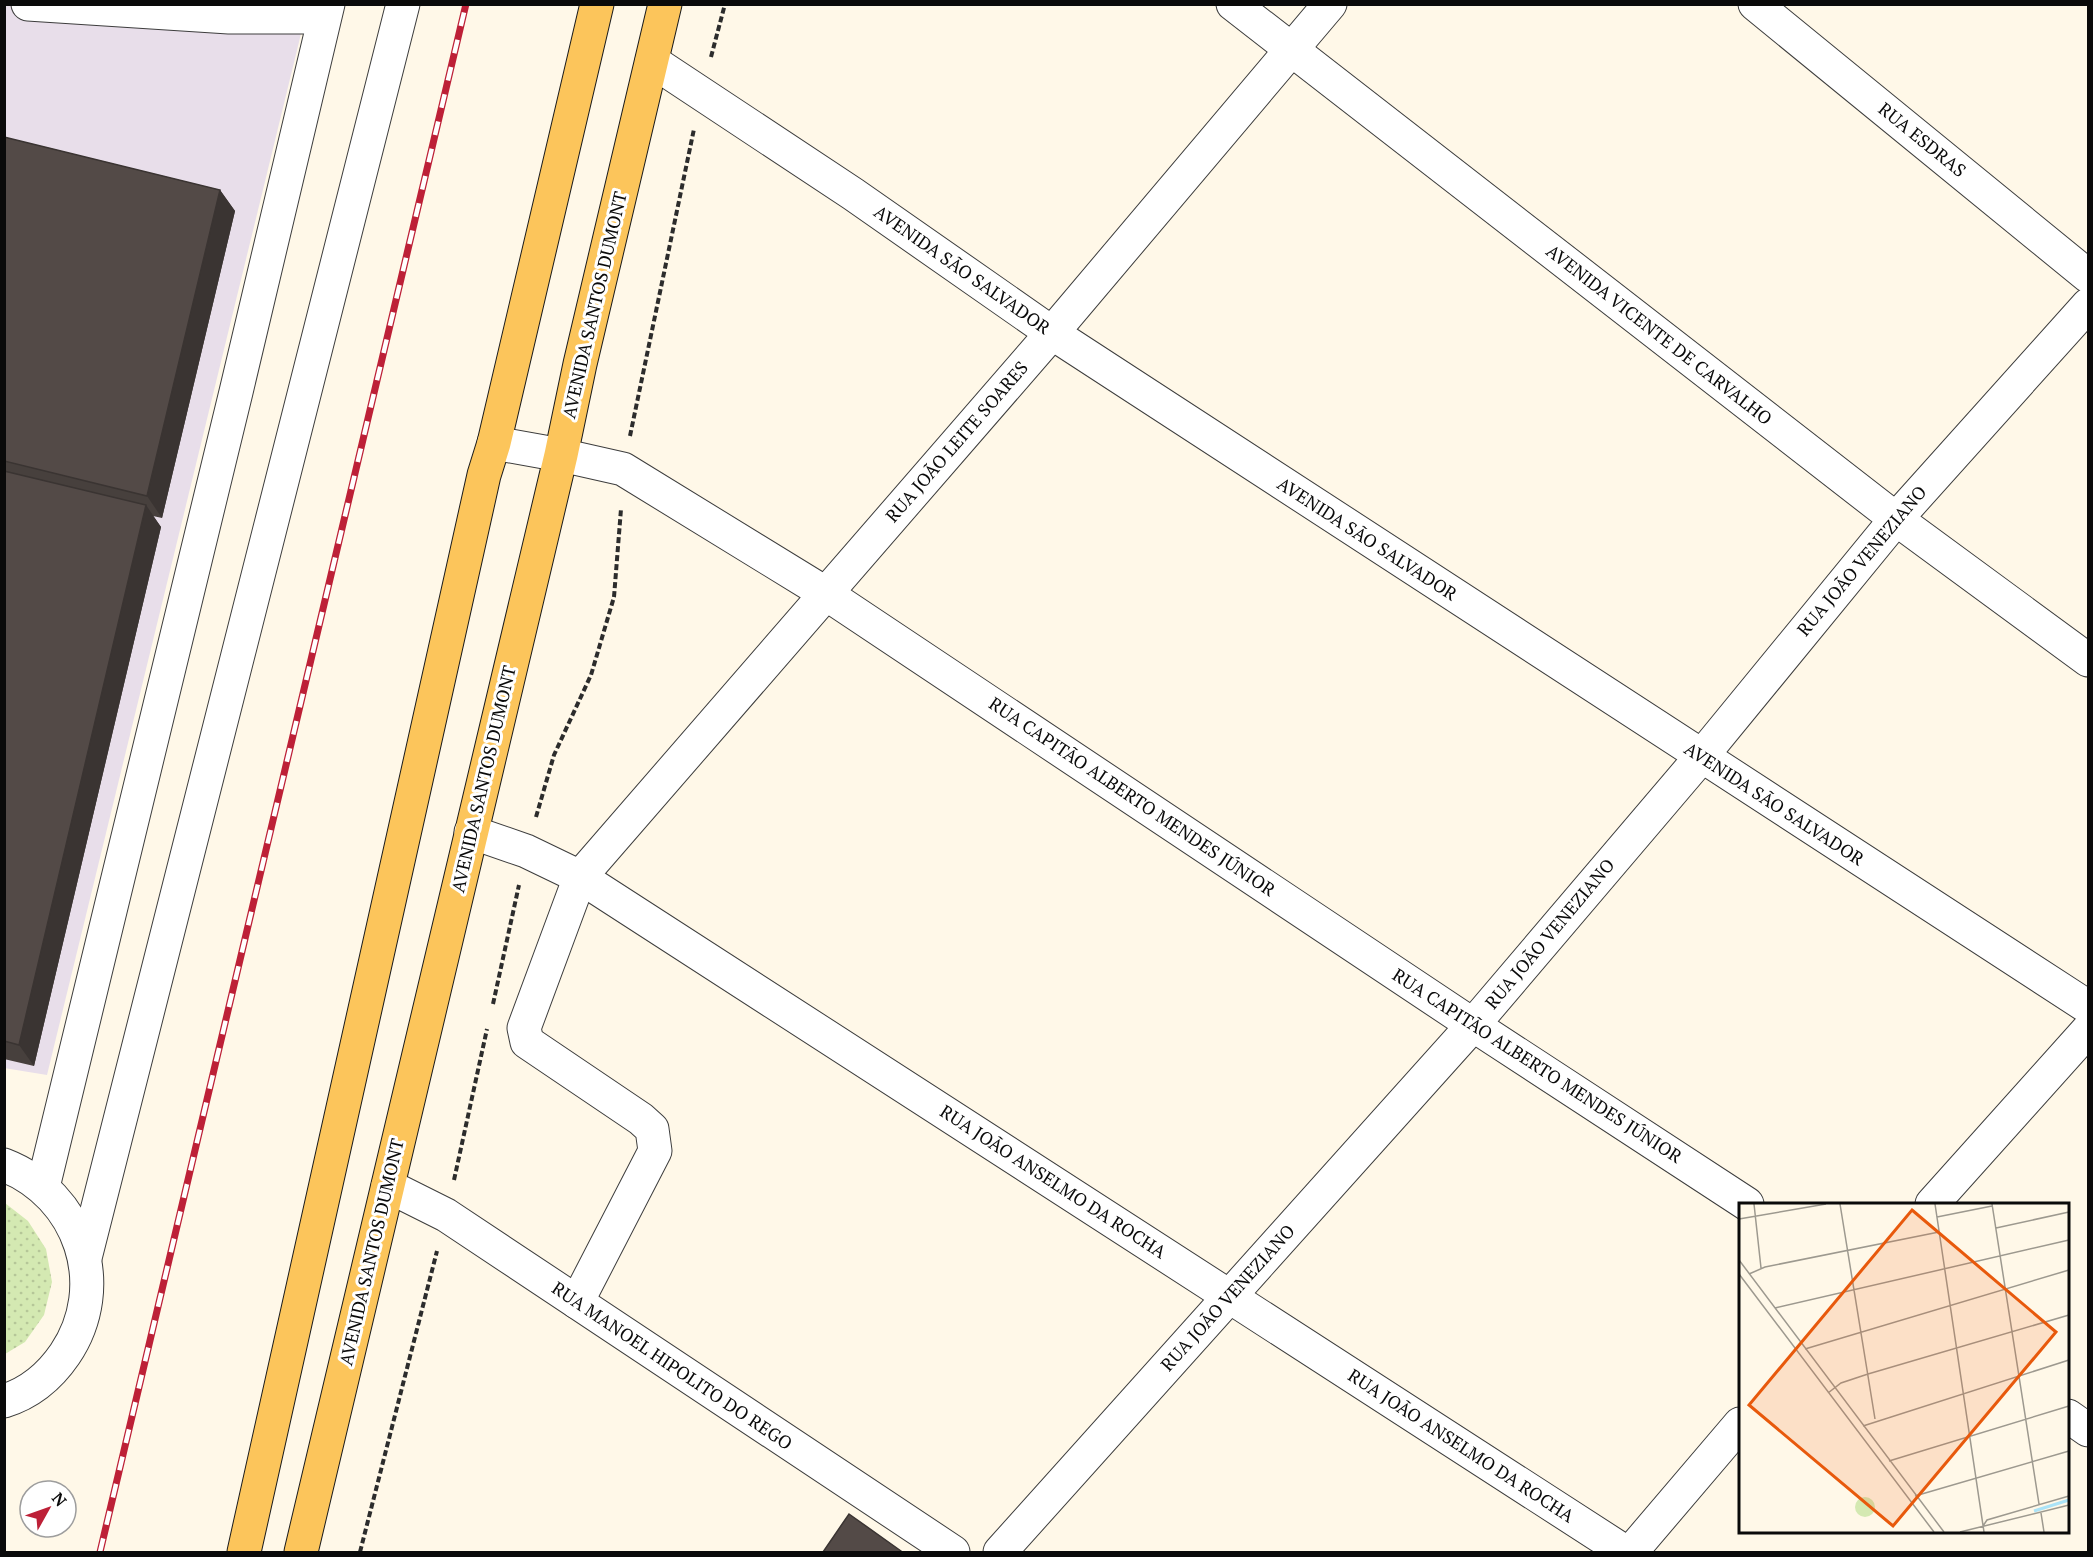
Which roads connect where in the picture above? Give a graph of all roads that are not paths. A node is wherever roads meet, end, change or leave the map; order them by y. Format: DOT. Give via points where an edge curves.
graph roads {
  1 [pos="28,4"];
  2 [pos="403,4"];
  3 [pos="597,4"];
  4 [pos="665,4"];
  5 [pos="1233,4"];
  6 [pos="1330,4"];
  7 [pos="1755,4"];
  8 [pos="230,11"];
  9 [pos="326,11"];
  10 [pos="1291,50"];
  11 [pos="651,61"];
  12 [pos="2088,276"];
  13 [pos="2088,304"];
  14 [pos="1052,333"];
  15 [pos="494,443"];
  16 [pos="561,455"];
  17 [pos="1896,519"];
  18 [pos="825,592"];
  19 [pos="2088,660"];
  20 [pos="1701,757"];
  21 [pos="471,832"];
  22 [pos="580,877"];
  23 [pos="2088,1007"];
  24 [pos="1473,1025"];
  25 [pos="2088,1030"];
  26 [pos="4,1165"];
  27 [pos="388,1186"];
  28 [pos="44,1187"];
  29 [pos="1745,1203"];
  30 [pos="1933,1203"];
  31 [pos="85,1258"];
  32 [pos="1230,1296"];
  33 [pos="577,1302"];
  34 [pos="4,1401"];
  35 [pos="2069,1417"];
  36 [pos="1739,1425"];
  37 [pos="2088,1430"];
  38 [pos="309,1548"];
  39 [pos="244,1552"];
  40 [pos="953,1552"];
  41 [pos="1000,1552"];
  42 [pos="1625,1552"];
  43 [pos="1631,1552"];
  1 -- 8 [label="street"];
  2 -- 31 [label="street"];
  3 -- 15 [label="main road"];
  4 -- 11 [label="main road, AVENIDA SANTOS DUMONT"];
  5 -- 10 [label="street, AVENIDA VICENTE DE CARVALHO"];
  6 -- 10 [label="street, RUA JOÃO LEITE SOARES"];
  7 -- 12 [label="street, RUA ESDRAS"];
  8 -- 9 [label="street"];
  9 -- 28 [label="street"];
  10 -- 14 [label="street, RUA JOÃO LEITE SOARES"];
  10 -- 17 [label="street, AVENIDA VICENTE DE CARVALHO"];
  11 -- 14 [label="street, AVENIDA SÃO SALVADOR" via="853,194"];
  11 -- 16 [label="main road, AVENIDA SANTOS DUMONT"];
  13 -- 17 [label="street, RUA JOÃO VENEZIANO"];
  14 -- 18 [label="street, RUA JOÃO LEITE SOARES"];
  14 -- 20 [label="street, AVENIDA SÃO SALVADOR"];
  15 -- 16 [label="street, RUA CAPITÃO ALBERTO MENDES JÚNIOR"];
  15 -- 39 [label="main road"];
  16 -- 18 [label="street, RUA CAPITÃO ALBERTO MENDES JÚNIOR" via="624,469"];
  16 -- 21 [label="main road, AVENIDA SANTOS DUMONT"];
  17 -- 19 [label="street, AVENIDA VICENTE DE CARVALHO"];
  17 -- 20 [label="street, RUA JOÃO VENEZIANO"];
  18 -- 22 [label="street, RUA JOÃO LEITE SOARES"];
  18 -- 24 [label="street, RUA CAPITÃO ALBERTO MENDES JÚNIOR"];
  20 -- 23 [label="street, AVENIDA SÃO SALVADOR"];
  20 -- 24 [label="street, RUA JOÃO VENEZIANO"];
  21 -- 22 [label="street, RUA JOÃO ANSELMO DA ROCHA" via="526,851"];
  21 -- 27 [label="main road, AVENIDA SANTOS DUMONT"];
  22 -- 32 [label="street, RUA JOÃO ANSELMO DA ROCHA"];
  22 -- 33 [label="street" via="524,1028 527,1042 641,1119 652,1129 655,1151"];
  24 -- 29 [label="street, RUA CAPITÃO ALBERTO MENDES JÚNIOR"];
  24 -- 32 [label="street, RUA JOÃO VENEZIANO"];
  25 -- 30 [label="street"];
  26 -- 28 [label="street"];
  27 -- 33 [label="street, RUA MANOEL HIPOLITO DO REGO" via="446,1215"];
  27 -- 38 [label="main road, AVENIDA SANTOS DUMONT"];
  28 -- 31 [label="street" via="70,1219"];
  31 -- 34 [label="street" via="87,1299 76,1338 53,1372 20,1396"];
  32 -- 41 [label="street, RUA JOÃO VENEZIANO"];
  32 -- 42 [label="street, RUA JOÃO ANSELMO DA ROCHA"];
  33 -- 40 [label="street, RUA MANOEL HIPOLITO DO REGO"];
  35 -- 37 [label="street"];
  36 -- 43 [label="street"];
}
